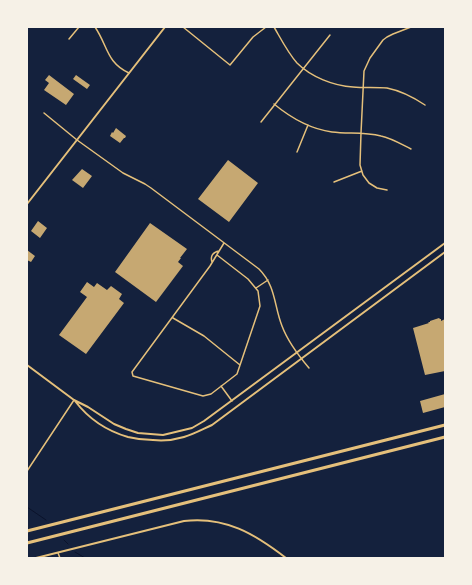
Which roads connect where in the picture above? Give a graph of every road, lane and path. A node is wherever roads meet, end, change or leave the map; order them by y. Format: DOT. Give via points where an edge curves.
graph roads {
  1 [pos="79,27"];
  2 [pos="95,27"];
  3 [pos="165,27"];
  4 [pos="183,27"];
  5 [pos="266,27"];
  6 [pos="274,27"];
  7 [pos="411,27"];
  8 [pos="330,35"];
  9 [pos="69,40"];
  10 [pos="304,69"];
  11 [pos="129,73"];
  12 [pos="363,87"];
  13 [pos="274,104"];
  14 [pos="425,105"];
  15 [pos="44,113"];
  16 [pos="261,122"];
  17 [pos="308,126"];
  18 [pos="361,133"];
  19 [pos="77,140"];
  20 [pos="411,149"];
  21 [pos="297,152"];
  22 [pos="362,171"];
  23 [pos="334,182"];
  24 [pos="387,190"];
  25 [pos="27,204"];
  26 [pos="224,243"];
  27 [pos="445,243"];
  28 [pos="219,251"];
  29 [pos="445,252"];
  30 [pos="217,255"];
  31 [pos="212,263"];
  32 [pos="268,280"];
  33 [pos="256,289"];
  34 [pos="172,318"];
  35 [pos="297,353"];
  36 [pos="302,359"];
  37 [pos="27,365"];
  38 [pos="240,365"];
  39 [pos="309,368"];
  40 [pos="221,386"];
  41 [pos="74,400"];
  42 [pos="232,401"];
  43 [pos="445,425"];
  44 [pos="445,437"];
  45 [pos="27,472"];
  46 [pos="27,531"];
  47 [pos="27,543"];
  48 [pos="58,552"];
  49 [pos="36,558"];
  50 [pos="60,558"];
  51 [pos="286,558"];
  1 -- 9 [label="street"];
  2 -- 11 [label="street" via="111,59 119,68"];
  3 -- 11 [label="street"];
  4 -- 5 [label="street" via="230,65 253,37"];
  6 -- 10 [label="street" via="292,56"];
  7 -- 12 [label="street" via="383,40 364,71"];
  8 -- 10 [label="street"];
  10 -- 12 [label="street" via="331,83"];
  10 -- 13 [label="street"];
  11 -- 19 [label="street"];
  12 -- 14 [label="street" via="400,91"];
  12 -- 18 [label="street"];
  13 -- 16 [label="street"];
  13 -- 17 [label="street"];
  15 -- 19 [label="street"];
  17 -- 18 [label="street" via="332,132"];
  17 -- 21 [label="street"];
  18 -- 20 [label="street" via="386,137"];
  18 -- 22 [label="street"];
  19 -- 25 [label="street"];
  19 -- 26 [label="street" via="123,173 151,188"];
  22 -- 23 [label="street"];
  22 -- 24 [label="street" via="373,185"];
  26 -- 28 [label="street"];
  26 -- 32 [label="street" via="259,269"];
  27 -- 35 [label="street"];
  28 -- 30 [label="street"];
  28 -- 31 [label="street" via="211,256"];
  29 -- 36 [label="street"];
  30 -- 31 [label="street"];
  30 -- 33 [label="street" via="248,279"];
  31 -- 34 [label="street"];
  32 -- 33 [label="street"];
  32 -- 35 [label="street" via="275,296 282,326"];
  33 -- 38 [label="street" via="260,306"];
  34 -- 38 [label="street" via="204,336"];
  34 -- 40 [label="street" via="132,372 133,376 202,396 211,394"];
  35 -- 36 [label="street"];
  35 -- 42 [label="street"];
  36 -- 39 [label="street"];
  36 -- 41 [label="street" via="212,425 183,438 160,440 124,436 100,424"];
  37 -- 41 [label="street"];
  38 -- 40 [label="street" via="237,374"];
  40 -- 42 [label="street"];
  41 -- 42 [label="street" via="126,429 138,433 163,435 192,428"];
  41 -- 45 [label="street"];
  43 -- 46 [label="highway"];
  44 -- 47 [label="highway"];
  48 -- 49 [label="street"];
  48 -- 50 [label="street"];
  48 -- 51 [label="street" via="188,521 207,520 248,532"];
}
